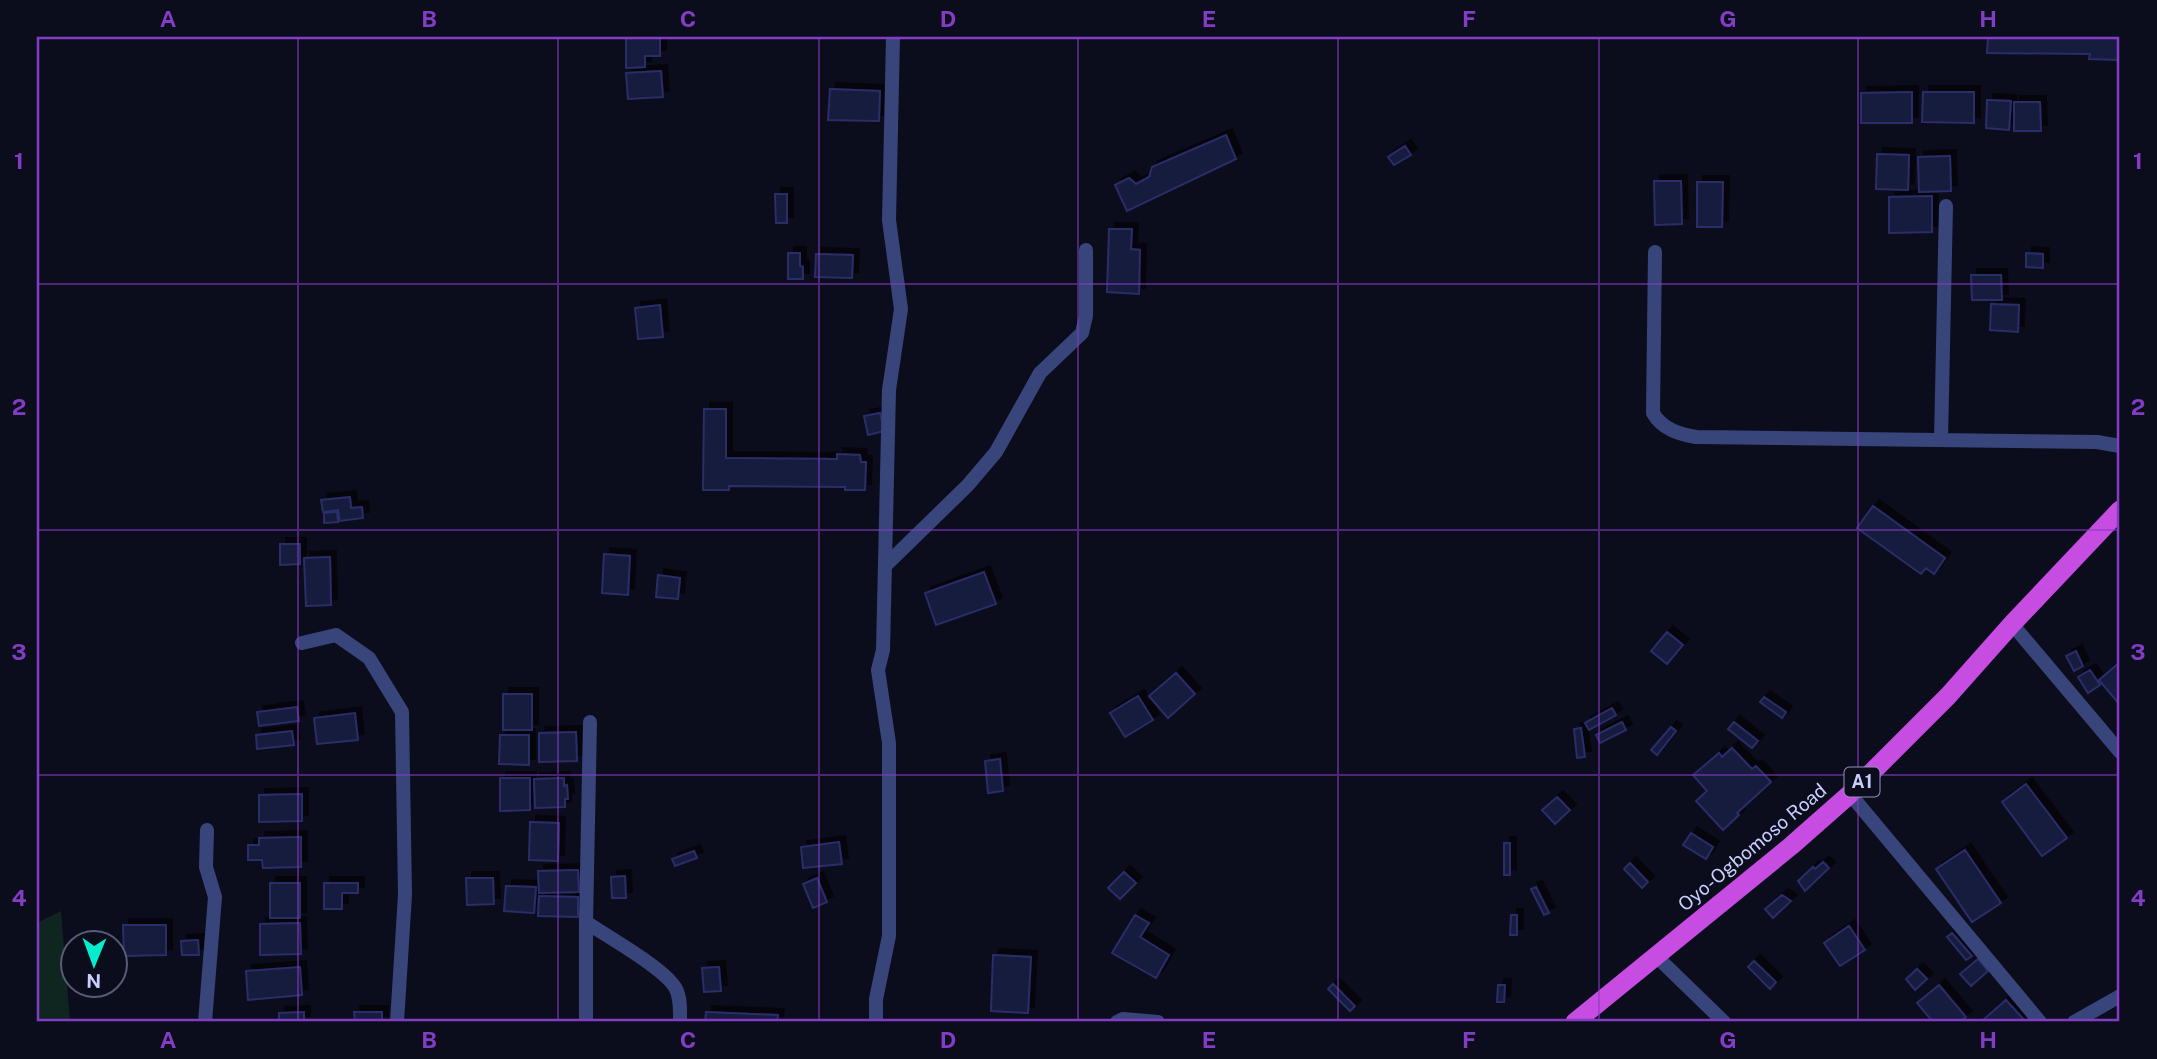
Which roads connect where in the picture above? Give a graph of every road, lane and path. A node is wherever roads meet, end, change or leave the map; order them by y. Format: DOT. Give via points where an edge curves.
graph roads {
  1 [pos="893,37"];
  2 [pos="1946,206"];
  3 [pos="1086,250"];
  4 [pos="1655,252"];
  5 [pos="1941,440"];
  6 [pos="2120,446"];
  7 [pos="2120,510"];
  8 [pos="886,565"];
  9 [pos="2012,624"];
  10 [pos="302,643"];
  11 [pos="590,722"];
  12 [pos="2120,752"];
  13 [pos="1850,794"];
  14 [pos="206,830"];
  15 [pos="586,922"];
  16 [pos="1656,956"];
  17 [pos="2120,996"];
  18 [pos="205,1022"];
  19 [pos="397,1022"];
  20 [pos="586,1022"];
  21 [pos="680,1022"];
  22 [pos="876,1022"];
  23 [pos="1117,1022"];
  24 [pos="1158,1022"];
  25 [pos="1575,1022"];
  26 [pos="1724,1022"];
  27 [pos="2040,1022"];
  28 [pos="2074,1022"];
  1 -- 8 [label="street" via="889,220 901,309 889,390"];
  2 -- 5 [label="street"];
  3 -- 8 [label="street" via="1082,333 1040,373 996,452"];
  4 -- 5 [label="street" via="1653,413 1668,428 1696,437"];
  5 -- 6 [label="street"];
  7 -- 9 [label="highway, Oyo-Ogbomoso Road / A1"];
  8 -- 22 [label="street" via="878,670 889,743 889,936"];
  9 -- 12 [label="street"];
  9 -- 13 [label="highway, Oyo-Ogbomoso Road / A1"];
  10 -- 19 [label="street" via="336,635 369,658 402,712 405,895"];
  11 -- 15 [label="street"];
  13 -- 16 [label="highway, Oyo-Ogbomoso Road / A1"];
  13 -- 27 [label="street"];
  14 -- 18 [label="street" via="206,867 215,897"];
  15 -- 20 [label="street"];
  15 -- 21 [label="street" via="666,976 676,989"];
  16 -- 25 [label="highway, Oyo-Ogbomoso Road / A1"];
  16 -- 26 [label="street"];
  17 -- 28 [label="street"];
  23 -- 24 [label="street"];
}
